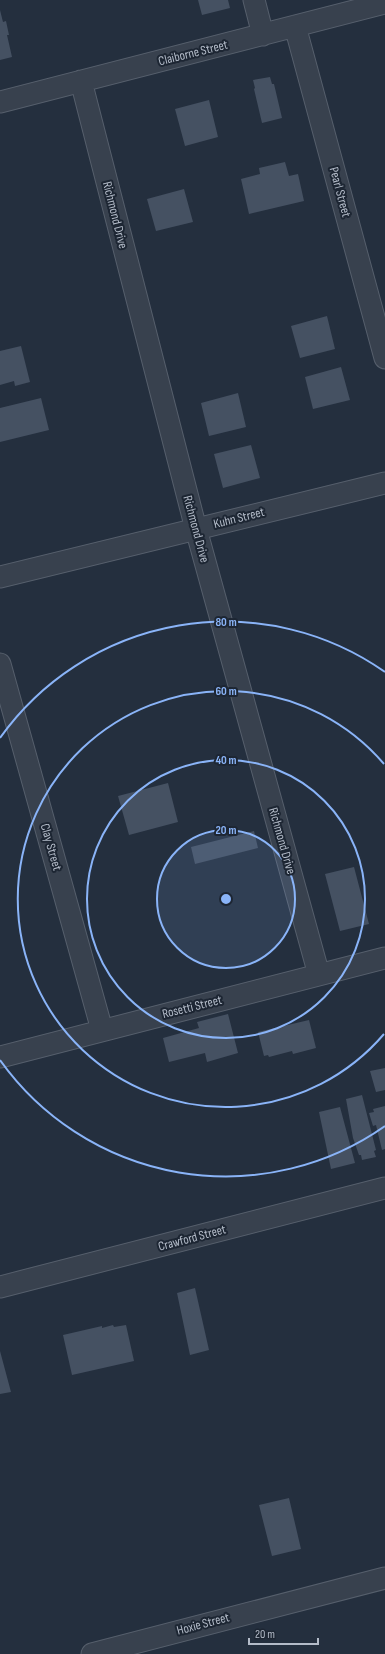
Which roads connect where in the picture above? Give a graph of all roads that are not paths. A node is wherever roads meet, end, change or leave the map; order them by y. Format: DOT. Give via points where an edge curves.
graph roads {
  1 [pos="254,0"];
  2 [pos="385,3"];
  3 [pos="295,26"];
  4 [pos="263,35"];
  5 [pos="81,81"];
  6 [pos="0,102"];
  7 [pos="385,358"];
  8 [pos="385,483"];
  9 [pos="196,529"];
  10 [pos="0,576"];
  11 [pos="0,664"];
  12 [pos="385,958"];
  13 [pos="319,975"];
  14 [pos="102,1030"];
  15 [pos="0,1057"];
  16 [pos="385,1188"];
  17 [pos="0,1288"];
  18 [pos="385,1578"];
  19 [pos="92,1654"];
  1 -- 4 [label="street"];
  2 -- 3 [label="street, Claiborne Street"];
  3 -- 4 [label="street, Claiborne Street"];
  3 -- 7 [label="street, Pearl Street"];
  4 -- 5 [label="street, Claiborne Street"];
  5 -- 6 [label="street, Claiborne Street"];
  5 -- 9 [label="street, Richmond Drive"];
  8 -- 9 [label="street, Kuhn Street"];
  9 -- 10 [label="street, Kuhn Street"];
  9 -- 13 [label="street, Richmond Drive"];
  11 -- 14 [label="street, Clay Street"];
  12 -- 13 [label="street, Rosetti Street"];
  13 -- 14 [label="street, Rosetti Street"];
  14 -- 15 [label="street, Rosetti Street"];
  16 -- 17 [label="street, Crawford Street"];
  18 -- 19 [label="street, Hoxie Street"];
}
